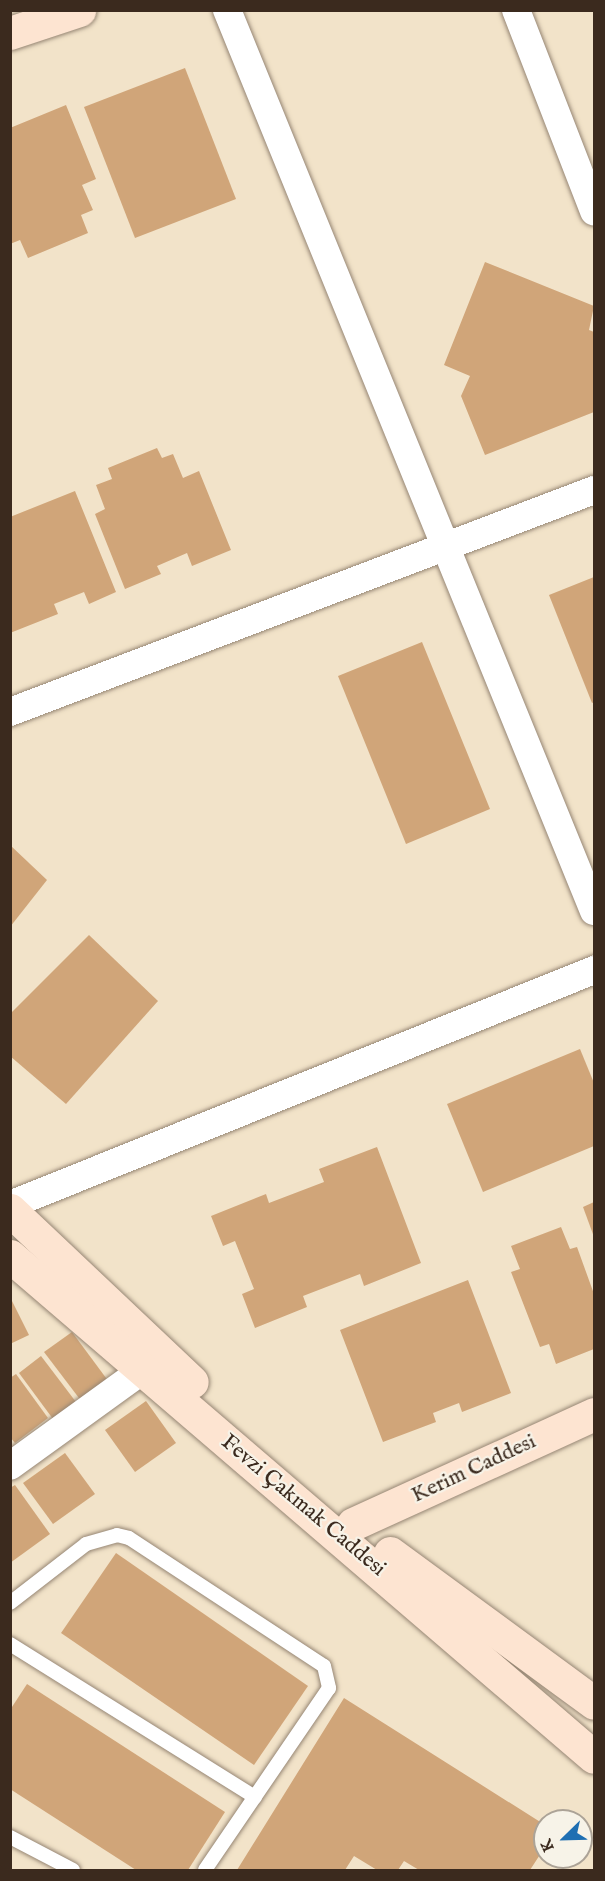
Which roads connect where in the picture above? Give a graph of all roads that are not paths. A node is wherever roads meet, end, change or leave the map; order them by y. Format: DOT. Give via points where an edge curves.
graph roads {
  1 [pos="78,10"];
  2 [pos="227,10"];
  3 [pos="516,10"];
  4 [pos="10,33"];
  5 [pos="594,211"];
  6 [pos="594,490"];
  7 [pos="448,544"];
  8 [pos="10,712"];
  9 [pos="594,911"];
  10 [pos="594,970"];
  11 [pos="10,1205"];
  12 [pos="10,1210"];
  13 [pos="10,1256"];
  14 [pos="153,1362"];
  15 [pos="594,1414"];
  16 [pos="10,1466"];
  17 [pos="353,1524"];
  18 [pos="10,1603"];
  19 [pos="10,1644"];
  20 [pos="594,1702"];
  21 [pos="594,1757"];
  22 [pos="255,1797"];
  23 [pos="10,1837"];
  24 [pos="73,1870"];
  25 [pos="205,1870"];
  1 -- 4 [label="street"];
  2 -- 7 [label="street"];
  3 -- 5 [label="street"];
  6 -- 7 [label="street"];
  7 -- 8 [label="street"];
  7 -- 9 [label="street"];
  10 -- 11 [label="street"];
  12 -- 14 [label="street"];
  13 -- 14 [label="street, Fevzi Çakmak Caddesi"];
  14 -- 16 [label="street"];
  14 -- 17 [label="street"];
  14 -- 21 [label="street, Fevzi Çakmak Caddesi"];
  15 -- 17 [label="street, Kerim Caddesi"];
  17 -- 20 [label="street"];
  18 -- 22 [label="lane" via="86,1544 117,1535 129,1538 324,1666 329,1688"];
  19 -- 22 [label="lane"];
  22 -- 25 [label="lane"];
  23 -- 24 [label="lane"];
}
